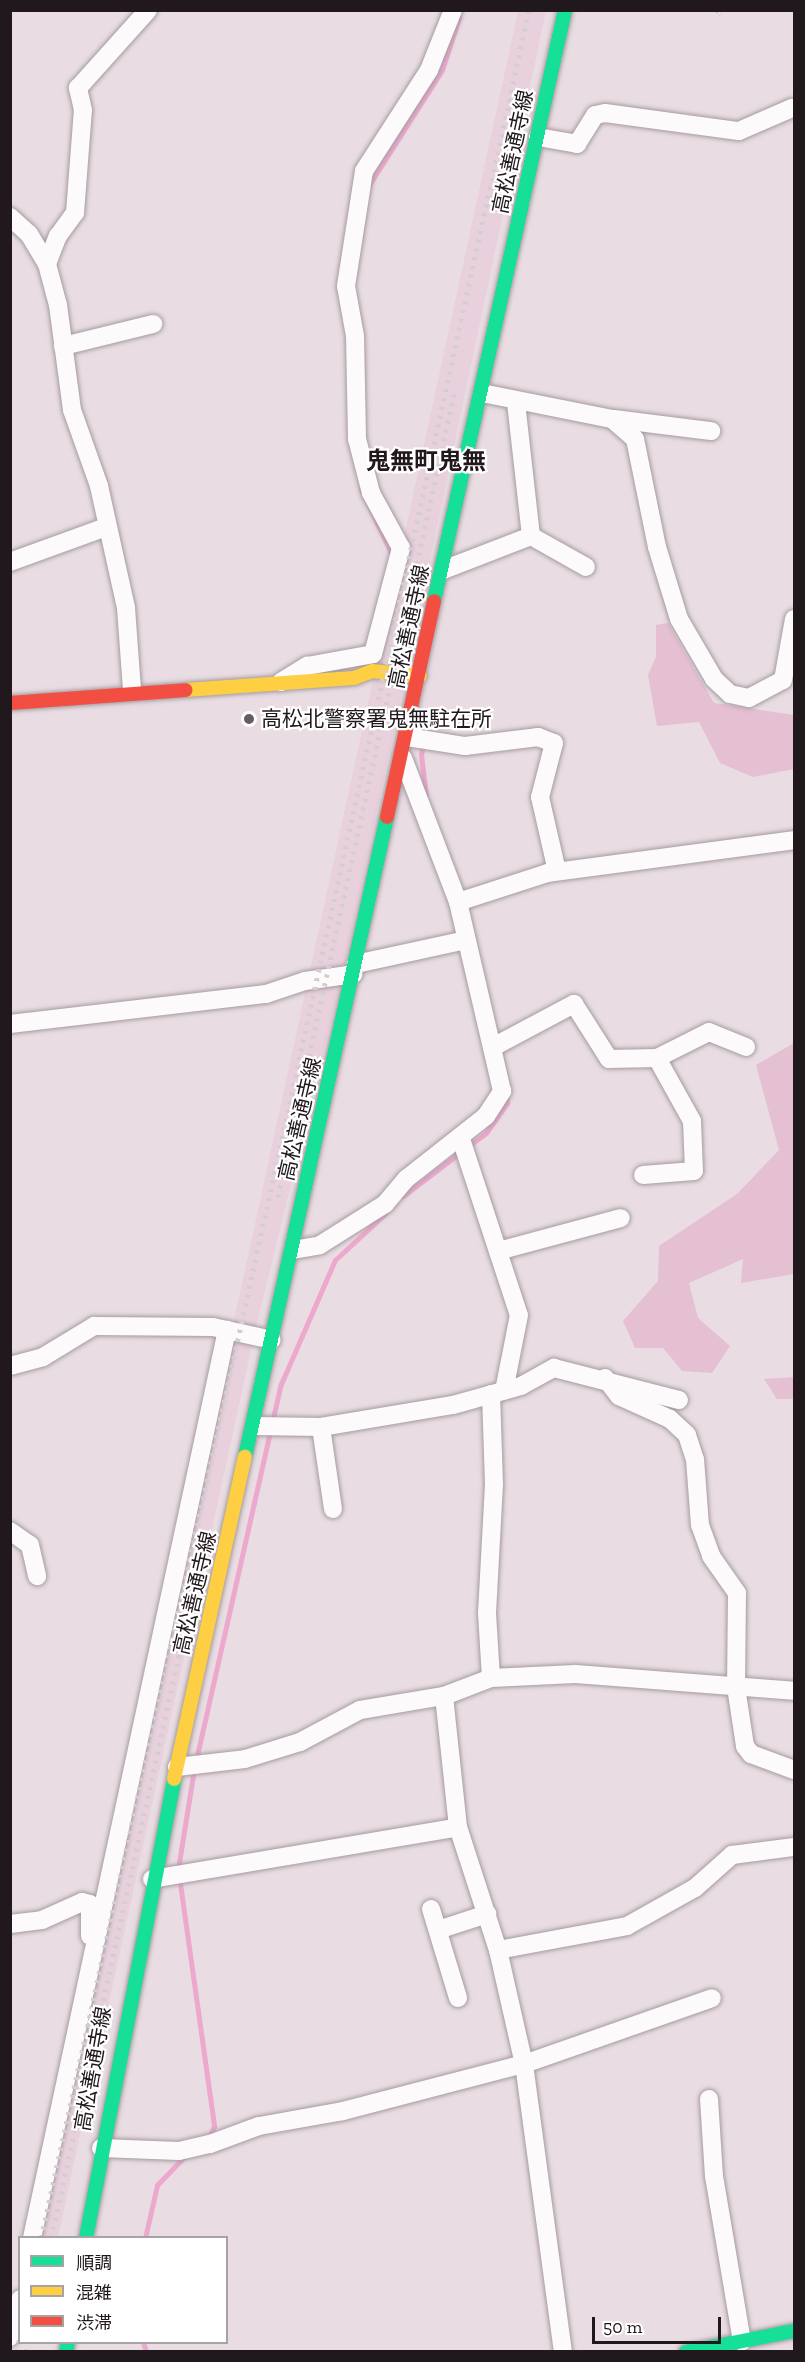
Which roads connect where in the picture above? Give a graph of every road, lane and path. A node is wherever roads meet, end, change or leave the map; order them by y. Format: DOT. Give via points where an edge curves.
graph roads {
  1 [pos="148,10"];
  2 [pos="453,10"];
  3 [pos="565,10"];
  4 [pos="792,108"];
  5 [pos="538,137"];
  6 [pos="10,218"];
  7 [pos="47,264"];
  8 [pos="153,324"];
  9 [pos="63,346"];
  10 [pos="482,393"];
  11 [pos="516,402"];
  12 [pos="612,419"];
  13 [pos="711,430"];
  14 [pos="106,527"];
  15 [pos="531,536"];
  16 [pos="10,562"];
  17 [pos="586,567"];
  18 [pos="443,570"];
  19 [pos="795,619"];
  20 [pos="420,676"];
  21 [pos="280,683"];
  22 [pos="132,690"];
  23 [pos="10,703"];
  24 [pos="407,737"];
  25 [pos="403,758"];
  26 [pos="795,840"];
  27 [pos="557,872"];
  28 [pos="458,902"];
  29 [pos="466,940"];
  30 [pos="355,969"];
  31 [pos="10,1024"];
  32 [pos="493,1047"];
  33 [pos="746,1047"];
  34 [pos="657,1058"];
  35 [pos="461,1138"];
  36 [pos="643,1175"];
  37 [pos="621,1218"];
  38 [pos="293,1250"];
  39 [pos="498,1251"];
  40 [pos="227,1330"];
  41 [pos="272,1340"];
  42 [pos="10,1366"];
  43 [pos="605,1378"];
  44 [pos="497,1392"];
  45 [pos="679,1400"];
  46 [pos="254,1426"];
  47 [pos="321,1427"];
  48 [pos="333,1509"];
  49 [pos="10,1530"];
  50 [pos="37,1576"];
  51 [pos="491,1678"];
  52 [pos="736,1687"];
  53 [pos="795,1691"];
  54 [pos="444,1696"];
  55 [pos="177,1767"];
  56 [pos="795,1770"];
  57 [pos="458,1827"];
  58 [pos="795,1847"];
  59 [pos="152,1878"];
  60 [pos="431,1909"];
  61 [pos="487,1914"];
  62 [pos="10,1924"];
  63 [pos="438,1930"];
  64 [pos="498,1950"];
  65 [pos="94,1952"];
  66 [pos="458,1998"];
  67 [pos="712,1998"];
  68 [pos="524,2064"];
  69 [pos="709,2099"];
  70 [pos="101,2148"];
  71 [pos="32,2236"];
  72 [pos="86,2236"];
  73 [pos="18,2306"];
  74 [pos="795,2331"];
  75 [pos="10,2337"];
  76 [pos="742,2342"];
  77 [pos="562,2352"];
  78 [pos="686,2352"];
  1 -- 7 [label="street" via="78,88 83,110 75,213 57,236"];
  2 -- 21 [label="street" via="429,70 364,171 346,286 355,336 357,439 371,493 401,548 373,654 307,666"];
  3 -- 5 [label="main road, 高松善通寺線"];
  4 -- 5 [label="street" via="739,131 605,113 595,115 577,144"];
  5 -- 10 [label="main road, 高松善通寺線"];
  6 -- 7 [label="street" via="29,234"];
  7 -- 9 [label="street"];
  8 -- 9 [label="street"];
  9 -- 14 [label="street" via="72,410 99,486"];
  10 -- 11 [label="street"];
  10 -- 18 [label="main road, 高松善通寺線"];
  11 -- 12 [label="street"];
  11 -- 15 [label="street"];
  12 -- 13 [label="street"];
  12 -- 19 [label="street" via="635,439 665,579 679,619 714,679 730,694 749,698 768,692 783,680"];
  14 -- 16 [label="street"];
  14 -- 22 [label="street" via="126,608"];
  15 -- 17 [label="street"];
  15 -- 18 [label="street"];
  18 -- 20 [label="main road, 高松善通寺線"];
  20 -- 21 [label="main road" via="372,671 354,678"];
  20 -- 24 [label="main road, 高松善通寺線"];
  21 -- 22 [label="main road"];
  22 -- 23 [label="main road"];
  24 -- 25 [label="main road, 高松善通寺線"];
  24 -- 27 [label="street" via="465,746 538,737 554,743 540,797"];
  25 -- 28 [label="street"];
  25 -- 30 [label="main road, 高松善通寺線"];
  26 -- 27 [label="street"];
  27 -- 28 [label="street"];
  28 -- 29 [label="street"];
  29 -- 30 [label="street"];
  29 -- 32 [label="street"];
  30 -- 31 [label="street" via="266,994"];
  30 -- 38 [label="main road, 高松善通寺線"];
  32 -- 34 [label="street" via="574,1004 609,1059"];
  32 -- 35 [label="street" via="502,1091 496,1105"];
  33 -- 34 [label="street" via="709,1032"];
  34 -- 36 [label="street" via="692,1121 694,1171"];
  35 -- 38 [label="street" via="406,1179 385,1204 355,1226 320,1245"];
  35 -- 39 [label="street"];
  37 -- 39 [label="street"];
  38 -- 41 [label="main road, 高松善通寺線"];
  39 -- 44 [label="street" via="519,1315"];
  40 -- 41 [label="street"];
  40 -- 42 [label="street" via="94,1326 43,1357"];
  40 -- 65 [label="street"];
  41 -- 46 [label="main road, 高松善通寺線"];
  43 -- 44 [label="street" via="554,1368"];
  43 -- 45 [label="street"];
  43 -- 52 [label="street" via="619,1396 670,1419 687,1435 695,1459 700,1525 711,1556 737,1593"];
  44 -- 47 [label="street"];
  44 -- 51 [label="street" via="487,1613"];
  46 -- 47 [label="street"];
  46 -- 55 [label="main road, 高松善通寺線"];
  47 -- 48 [label="street"];
  49 -- 50 [label="street" via="30,1545"];
  51 -- 52 [label="street" via="575,1674"];
  51 -- 54 [label="street"];
  52 -- 53 [label="street"];
  52 -- 56 [label="street" via="751,1754"];
  54 -- 55 [label="street" via="360,1710 300,1742 245,1759"];
  54 -- 57 [label="street"];
  55 -- 59 [label="main road, 高松善通寺線"];
  57 -- 59 [label="street"];
  57 -- 61 [label="street"];
  58 -- 64 [label="street" via="732,1855 694,1888 627,1926"];
  59 -- 70 [label="main road, 高松善通寺線"];
  60 -- 63 [label="street"];
  61 -- 63 [label="street"];
  61 -- 64 [label="street"];
  62 -- 65 [label="street" via="42,1920 82,1902 90,1904"];
  63 -- 66 [label="street"];
  64 -- 68 [label="street"];
  65 -- 71 [label="street"];
  67 -- 68 [label="street"];
  68 -- 70 [label="street" via="343,2111 259,2126 179,2151"];
  68 -- 77 [label="street"];
  69 -- 76 [label="street" via="714,2176"];
  70 -- 72 [label="main road, 高松善通寺線"];
  73 -- 75 [label="street"];
  74 -- 76 [label="main road"];
  76 -- 78 [label="main road"];
}
